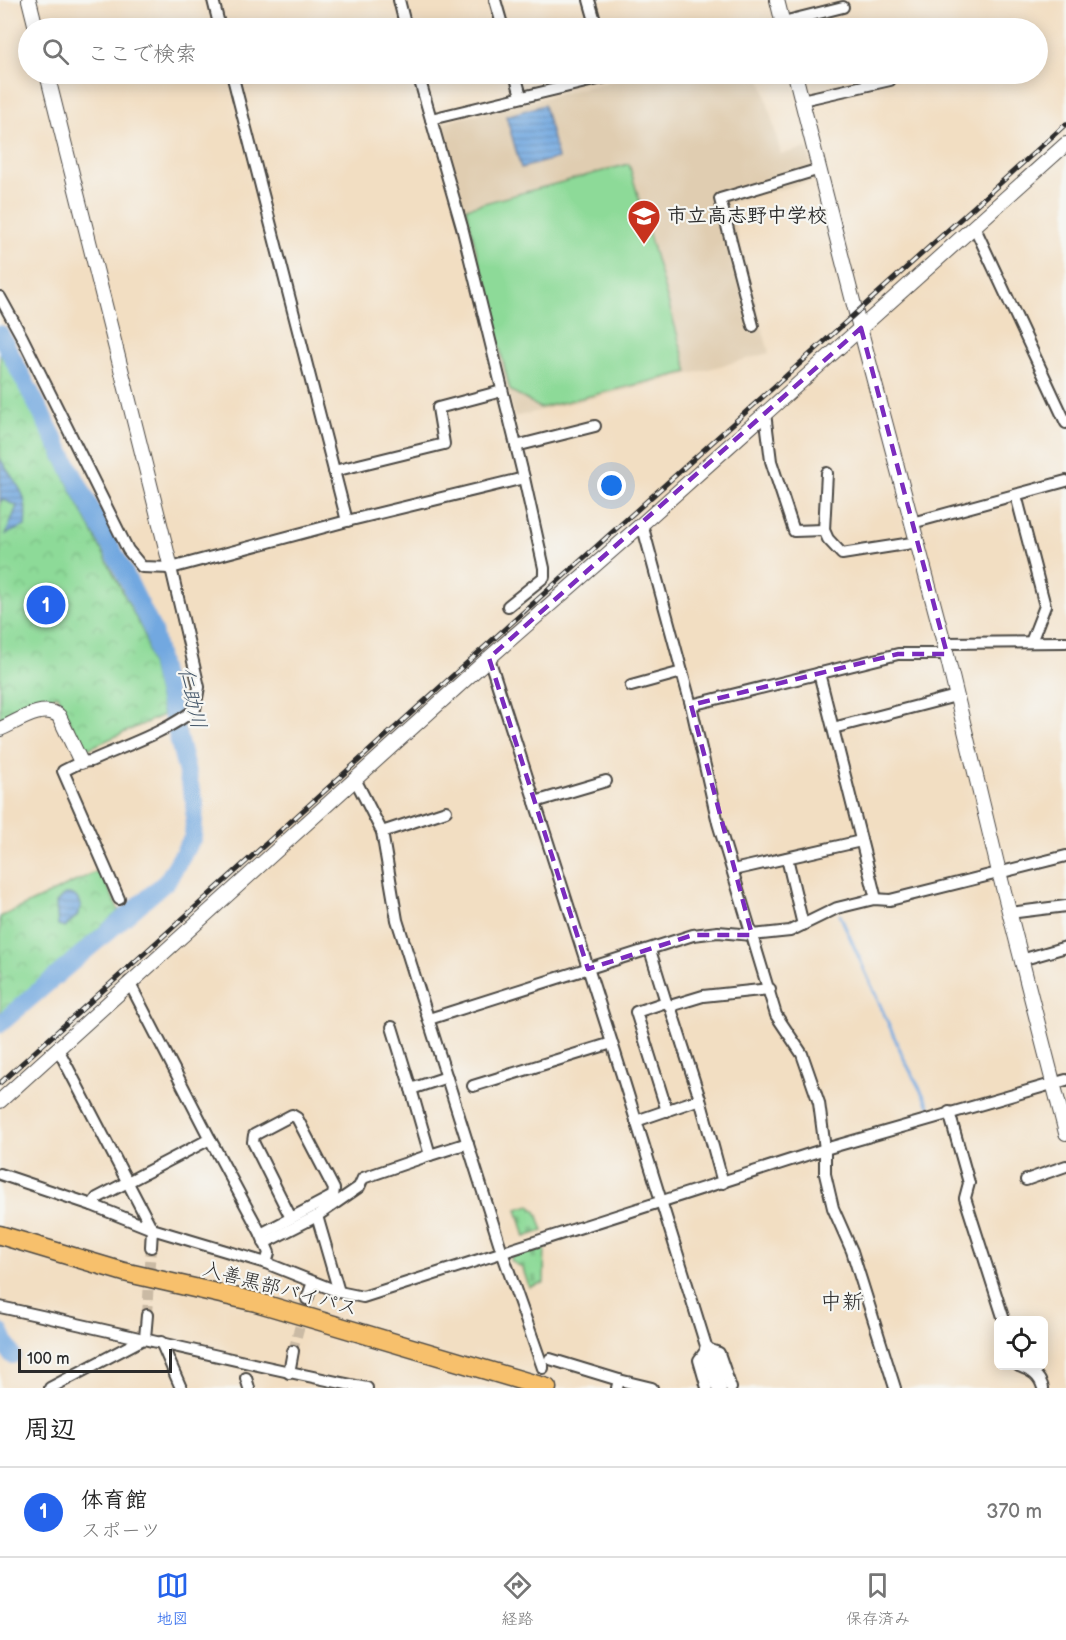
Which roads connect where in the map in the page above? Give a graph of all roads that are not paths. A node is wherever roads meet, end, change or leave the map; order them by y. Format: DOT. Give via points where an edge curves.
graph roads {
  1 [pos="29,0"];
  2 [pos="213,0"];
  3 [pos="399,0"];
  4 [pos="495,0"];
  5 [pos="589,0"];
  6 [pos="777,0"];
  7 [pos="843,7"];
  8 [pos="34,18"];
  9 [pos="218,18"];
  10 [pos="404,18"];
  11 [pos="500,18"];
  12 [pos="594,18"];
  13 [pos="781,18"];
  14 [pos="808,18"];
  15 [pos="50,84"];
  16 [pos="235,84"];
  17 [pos="421,84"];
  18 [pos="518,84"];
  19 [pos="571,84"];
  20 [pos="798,84"];
  21 [pos="872,84"];
  22 [pos="521,96"];
  23 [pos="802,100"];
  24 [pos="430,119"];
  25 [pos="1066,144"];
  26 [pos="820,169"];
  27 [pos="974,226"];
  28 [pos="0,297"];
  29 [pos="753,326"];
  30 [pos="861,328"];
  31 [pos="502,391"];
  32 [pos="765,413"];
  33 [pos="1066,423"];
  34 [pos="595,426"];
  35 [pos="516,446"];
  36 [pos="334,471"];
  37 [pos="827,473"];
  38 [pos="524,477"];
  39 [pos="1066,481"];
  40 [pos="1016,495"];
  41 [pos="347,521"];
  42 [pos="912,523"];
  43 [pos="642,524"];
  44 [pos="824,530"];
  45 [pos="918,542"];
  46 [pos="171,568"];
  47 [pos="508,606"];
  48 [pos="1031,642"];
  49 [pos="1066,642"];
  50 [pos="946,648"];
  51 [pos="489,658"];
  52 [pos="682,672"];
  53 [pos="819,674"];
  54 [pos="631,686"];
  55 [pos="956,696"];
  56 [pos="690,705"];
  57 [pos="832,728"];
  58 [pos="0,729"];
  59 [pos="81,762"];
  60 [pos="356,781"];
  61 [pos="606,781"];
  62 [pos="534,802"];
  63 [pos="446,811"];
  64 [pos="382,832"];
  65 [pos="861,841"];
  66 [pos="1066,856"];
  67 [pos="787,858"];
  68 [pos="733,870"];
  69 [pos="999,872"];
  70 [pos="118,899"];
  71 [pos="876,899"];
  72 [pos="1066,906"];
  73 [pos="1009,913"];
  74 [pos="803,925"];
  75 [pos="752,934"];
  76 [pos="1066,947"];
  77 [pos="650,950"];
  78 [pos="1022,960"];
  79 [pos="588,969"];
  80 [pos="129,982"];
  81 [pos="770,989"];
  82 [pos="668,1004"];
  83 [pos="429,1019"];
  84 [pos="392,1027"];
  85 [pos="612,1043"];
  86 [pos="58,1049"];
  87 [pos="447,1077"];
  88 [pos="1060,1081"];
  89 [pos="473,1086"];
  90 [pos="411,1089"];
  91 [pos="700,1099"];
  92 [pos="0,1101"];
  93 [pos="667,1111"];
  94 [pos="949,1112"];
  95 [pos="636,1121"];
  96 [pos="1066,1133"];
  97 [pos="210,1139"];
  98 [pos="468,1143"];
  99 [pos="825,1149"];
  100 [pos="430,1155"];
  101 [pos="1066,1166"];
  102 [pos="0,1174"];
  103 [pos="1026,1180"];
  104 [pos="128,1181"];
  105 [pos="723,1183"];
  106 [pos="662,1202"];
  107 [pos="92,1205"];
  108 [pos="317,1216"];
  109 [pos="291,1218"];
  110 [pos="152,1229"];
  111 [pos="0,1235"];
  112 [pos="263,1238"];
  113 [pos="151,1247"];
  114 [pos="502,1252"];
  115 [pos="266,1263"];
  116 [pos="313,1282"];
  117 [pos="339,1292"];
  118 [pos="307,1299"];
  119 [pos="0,1307"];
  120 [pos="147,1315"];
  121 [pos="1003,1316"];
  122 [pos="145,1338"];
  123 [pos="161,1342"];
  124 [pos="707,1349"];
  125 [pos="293,1351"];
  126 [pos="1030,1370"];
  127 [pos="289,1373"];
  128 [pos="618,1384"];
  129 [pos="50,1388"];
  130 [pos="181,1388"];
  131 [pos="368,1388"];
  132 [pos="547,1388"];
  133 [pos="652,1388"];
  134 [pos="707,1388"];
  135 [pos="719,1388"];
  136 [pos="731,1388"];
  137 [pos="895,1388"];
  138 [pos="1042,1388"];
  1 -- 8 [label="street"];
  2 -- 9 [label="street"];
  3 -- 10 [label="street"];
  4 -- 11 [label="street"];
  5 -- 12 [label="street"];
  6 -- 13 [label="street"];
  7 -- 14 [label="street"];
  15 -- 46 [label="street"];
  16 -- 36 [label="street"];
  17 -- 24 [label="street"];
  18 -- 22 [label="street"];
  19 -- 22 [label="street"];
  20 -- 23 [label="street"];
  21 -- 23 [label="street"];
  22 -- 24 [label="street"];
  23 -- 26 [label="street"];
  24 -- 31 [label="street" via="462,227"];
  25 -- 27 [label="street"];
  26 -- 29 [label="street" via="720,199"];
  26 -- 30 [label="street"];
  27 -- 30 [label="street"];
  27 -- 33 [label="street"];
  28 -- 46 [label="street" via="128,550 142,567"];
  30 -- 32 [label="street"];
  30 -- 42 [label="street"];
  31 -- 35 [label="street"];
  31 -- 36 [label="street" via="438,408 444,444"];
  32 -- 43 [label="street"];
  32 -- 44 [label="street" via="768,449 794,531"];
  34 -- 35 [label="street"];
  35 -- 38 [label="street"];
  36 -- 41 [label="street"];
  37 -- 44 [label="street"];
  38 -- 41 [label="street"];
  38 -- 47 [label="street" via="544,577"];
  39 -- 40 [label="street"];
  40 -- 42 [label="street"];
  40 -- 48 [label="street" via="1045,606"];
  41 -- 46 [label="street"];
  42 -- 45 [label="street"];
  43 -- 51 [label="street"];
  43 -- 52 [label="street"];
  44 -- 45 [label="street" via="842,554"];
  45 -- 50 [label="street"];
  46 -- 59 [label="street" via="199,687 195,709 166,727"];
  48 -- 49 [label="street"];
  48 -- 50 [label="street"];
  50 -- 53 [label="street" via="898,654"];
  50 -- 55 [label="street"];
  51 -- 60 [label="street"];
  51 -- 62 [label="street"];
  52 -- 54 [label="street"];
  52 -- 56 [label="street"];
  53 -- 56 [label="street"];
  53 -- 57 [label="street"];
  55 -- 57 [label="street"];
  55 -- 69 [label="street"];
  56 -- 68 [label="street"];
  57 -- 65 [label="street"];
  58 -- 59 [label="street" via="45,710 54,711"];
  59 -- 70 [label="street" via="63,771"];
  60 -- 64 [label="street"];
  60 -- 80 [label="street"];
  61 -- 62 [label="street"];
  62 -- 79 [label="street"];
  63 -- 64 [label="street"];
  64 -- 83 [label="street" via="397,920"];
  65 -- 67 [label="street"];
  65 -- 71 [label="street"];
  66 -- 69 [label="street"];
  67 -- 68 [label="street"];
  67 -- 74 [label="street"];
  68 -- 75 [label="street"];
  69 -- 71 [label="street" via="890,900"];
  69 -- 73 [label="street"];
  71 -- 74 [label="street" via="837,909"];
  72 -- 73 [label="street"];
  73 -- 78 [label="street"];
  74 -- 75 [label="street" via="790,931"];
  75 -- 77 [label="street" via="693,935"];
  75 -- 81 [label="street"];
  76 -- 78 [label="street"];
  77 -- 79 [label="street"];
  77 -- 82 [label="street"];
  78 -- 88 [label="street"];
  79 -- 83 [label="street"];
  79 -- 85 [label="street"];
  80 -- 86 [label="street"];
  80 -- 97 [label="street"];
  81 -- 82 [label="street"];
  81 -- 99 [label="street" via="776,1015 802,1054 819,1104"];
  82 -- 91 [label="street"];
  82 -- 93 [label="street" via="636,1012"];
  83 -- 87 [label="street"];
  84 -- 90 [label="street"];
  85 -- 89 [label="street"];
  85 -- 95 [label="street"];
  86 -- 92 [label="street"];
  86 -- 104 [label="street"];
  87 -- 90 [label="street"];
  87 -- 98 [label="street"];
  88 -- 94 [label="street"];
  88 -- 96 [label="street"];
  90 -- 100 [label="street"];
  91 -- 93 [label="street"];
  91 -- 105 [label="street"];
  93 -- 95 [label="street"];
  94 -- 99 [label="street"];
  94 -- 121 [label="street" via="969,1183 965,1198"];
  95 -- 106 [label="street"];
  97 -- 104 [label="street"];
  97 -- 112 [label="street"];
  98 -- 100 [label="street"];
  98 -- 114 [label="street"];
  99 -- 105 [label="street"];
  99 -- 137 [label="street" via="825,1174 833,1208 852,1251"];
  100 -- 108 [label="street" via="363,1178 359,1187"];
  101 -- 103 [label="street"];
  102 -- 107 [label="street"];
  104 -- 107 [label="street" via="97,1198"];
  104 -- 110 [label="street"];
  105 -- 106 [label="street"];
  106 -- 114 [label="street"];
  106 -- 124 [label="street"];
  107 -- 110 [label="street"];
  108 -- 112 [label="street"];
  108 -- 117 [label="street"];
  109 -- 109 [label="street" via="333,1196 334,1189 292,1115 254,1135 253,1142"];
  109 -- 112 [label="street"];
  110 -- 113 [label="street"];
  110 -- 115 [label="street"];
  111 -- 132 [label="highway, 入善黒部バイパス" via="124,1272 256,1302"];
  112 -- 115 [label="street" via="269,1253"];
  114 -- 117 [label="street" via="363,1297"];
  114 -- 128 [label="street" via="547,1363"];
  115 -- 116 [label="street"];
  116 -- 117 [label="street"];
  116 -- 118 [label="street"];
  119 -- 122 [label="street"];
  120 -- 122 [label="street"];
  122 -- 123 [label="street"];
  122 -- 129 [label="street"];
  123 -- 127 [label="street"];
  123 -- 130 [label="street"];
  124 -- 134 [label="street" via="699,1360"];
  124 -- 135 [label="street"];
  124 -- 136 [label="street" via="718,1353"];
  125 -- 127 [label="street"];
  126 -- 138 [label="street"];
  127 -- 131 [label="street"];
  128 -- 133 [label="street"];
}
